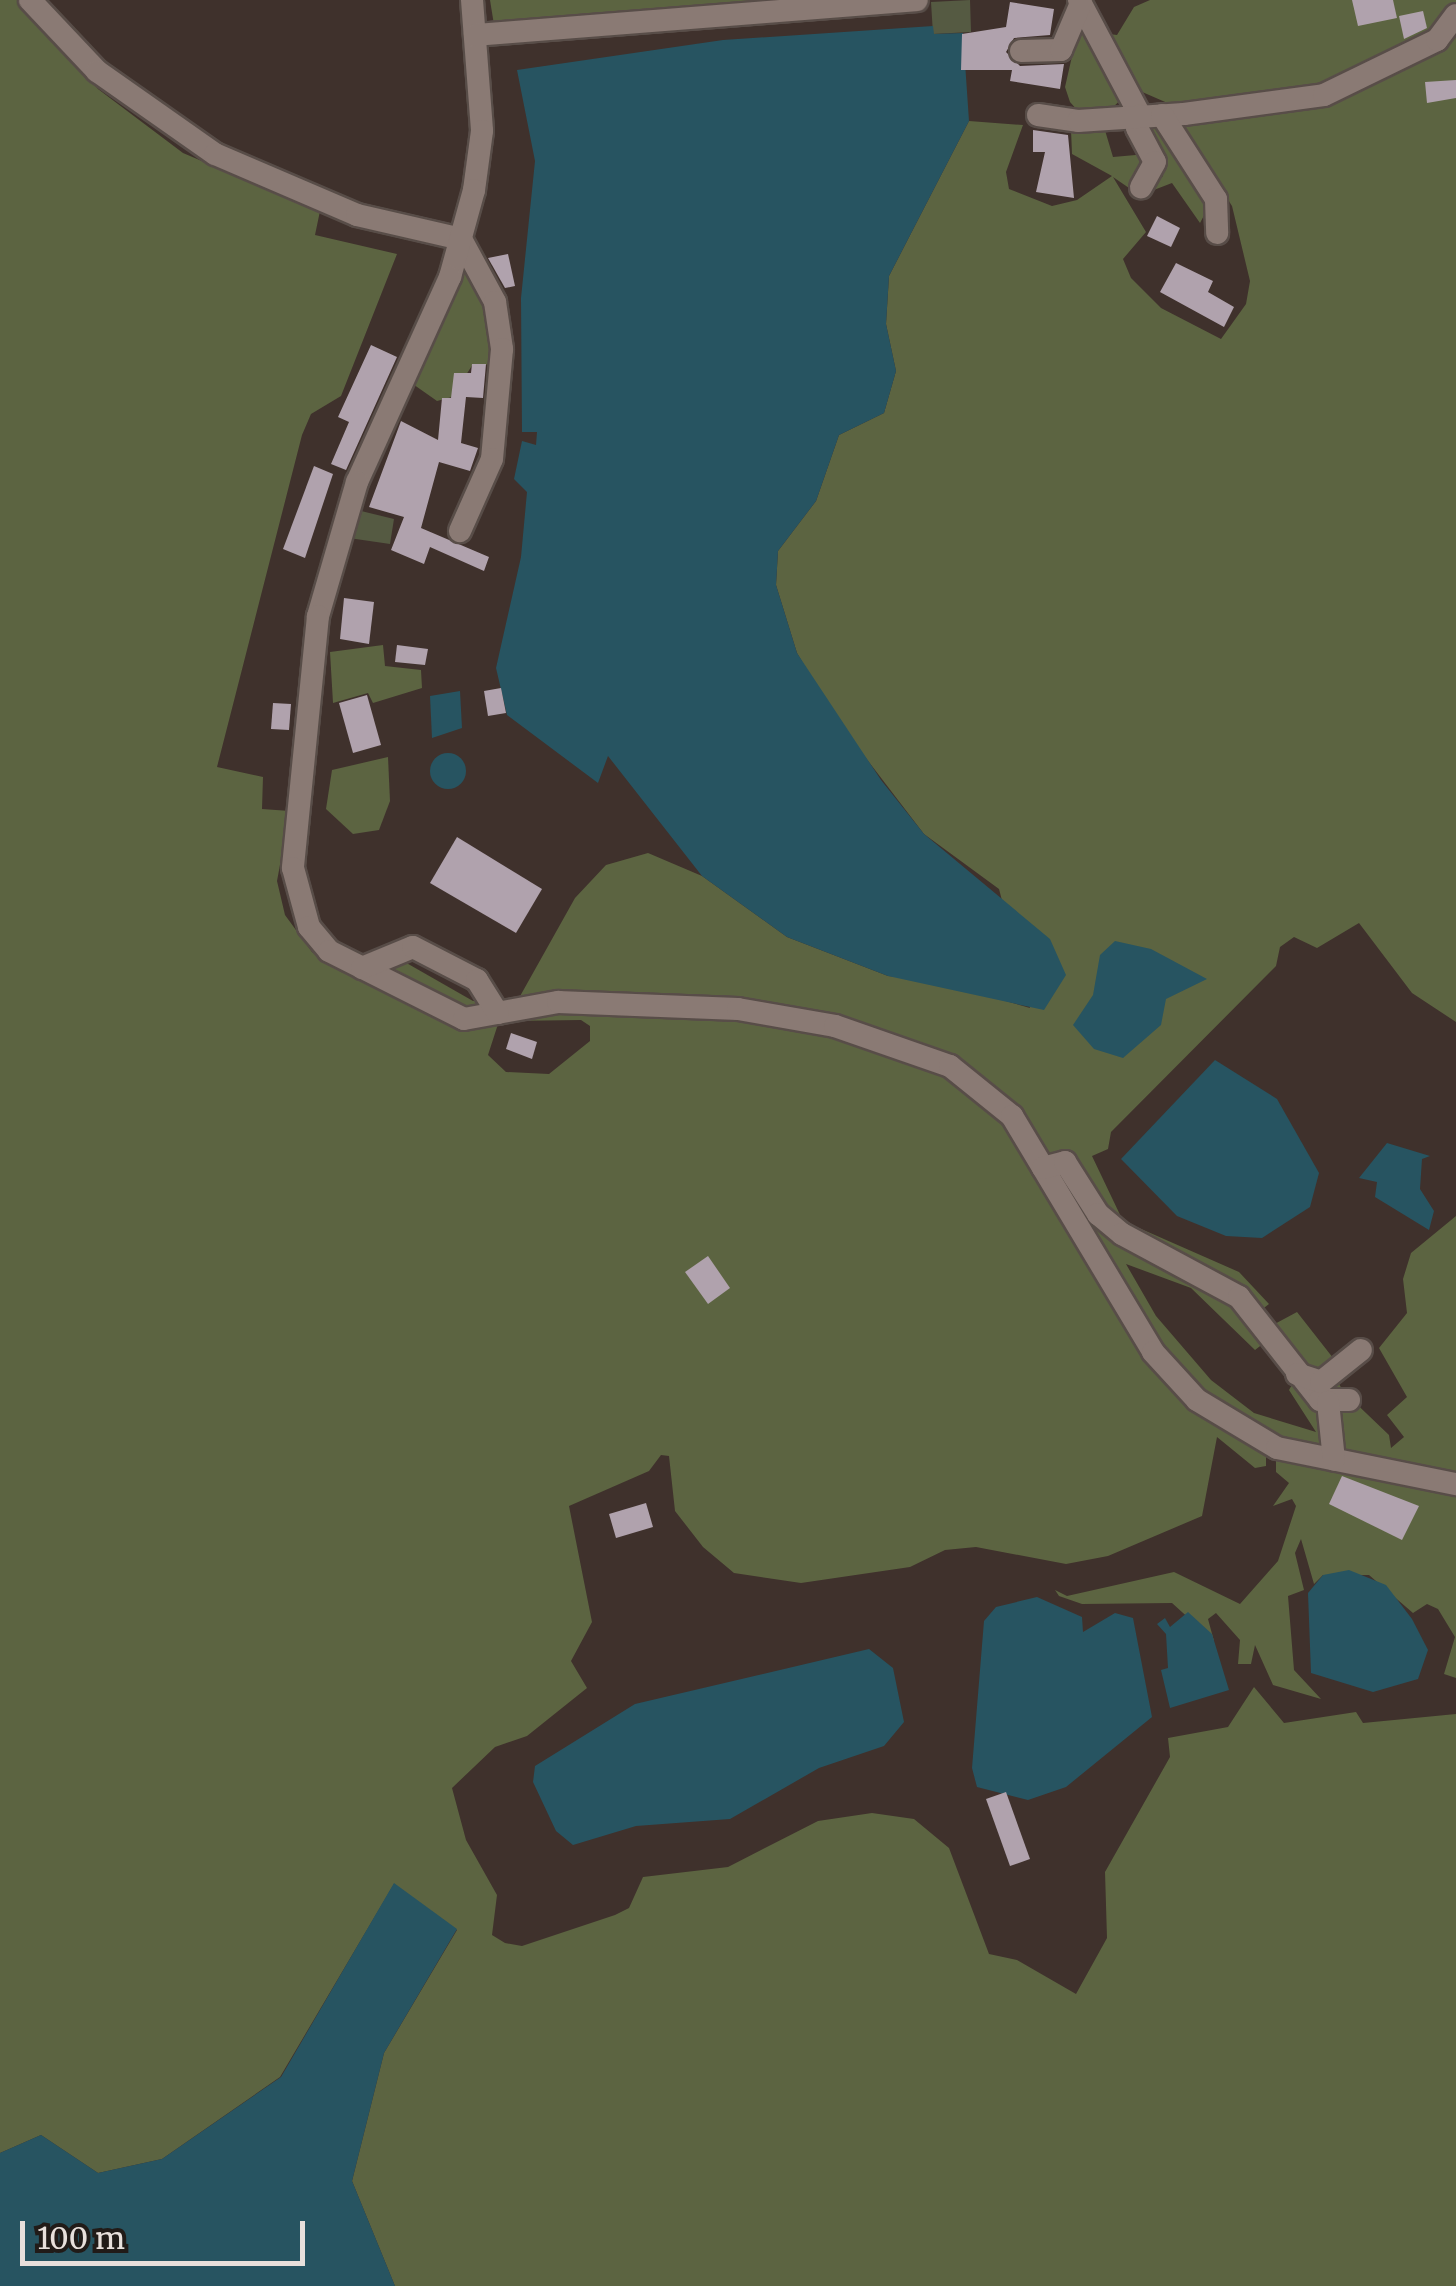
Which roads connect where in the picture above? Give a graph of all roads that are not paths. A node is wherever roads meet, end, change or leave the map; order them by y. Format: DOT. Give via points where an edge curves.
graph roads {
  1 [pos="30,0"];
  2 [pos="472,0"];
  3 [pos="918,0"];
  4 [pos="1075,5"];
  5 [pos="1456,15"];
  6 [pos="476,35"];
  7 [pos="1021,51"];
  8 [pos="1038,115"];
  9 [pos="1146,115"];
  10 [pos="1141,187"];
  11 [pos="1218,233"];
  12 [pos="462,239"];
  13 [pos="460,530"];
  14 [pos="362,968"];
  15 [pos="498,1013"];
  16 [pos="1043,1168"];
  17 [pos="1361,1350"];
  18 [pos="1297,1374"];
  19 [pos="1334,1460"];
  20 [pos="1456,1484"];
  1 -- 12 [label="street" via="97,72 215,154 357,215"];
  2 -- 6 [label="street"];
  3 -- 6 [label="street"];
  4 -- 7 [label="street" via="1061,50"];
  4 -- 9 [label="street"];
  5 -- 9 [label="street" via="1437,40 1324,95"];
  6 -- 12 [label="street" via="482,131"];
  8 -- 9 [label="street" via="1078,122"];
  9 -- 10 [label="street" via="1155,162"];
  9 -- 11 [label="street" via="1216,199"];
  12 -- 13 [label="street" via="495,302 502,349 492,460"];
  12 -- 14 [label="street" via="374,436 318,616 293,884 320,942"];
  14 -- 15 [label="street" via="464,1018"];
  14 -- 15 [label="street" via="413,947 477,980"];
  15 -- 16 [label="street" via="558,1002 738,1009 864,1034 950,1066 995,1096"];
  16 -- 18 [label="street" via="1065,1162 1098,1214 1122,1234 1238,1296"];
  16 -- 19 [label="street" via="1153,1352 1197,1400 1277,1448"];
  17 -- 18 [label="street" via="1321,1382"];
  18 -- 19 [label="street" via="1339,1401"];
  19 -- 20 [label="street"];
}
